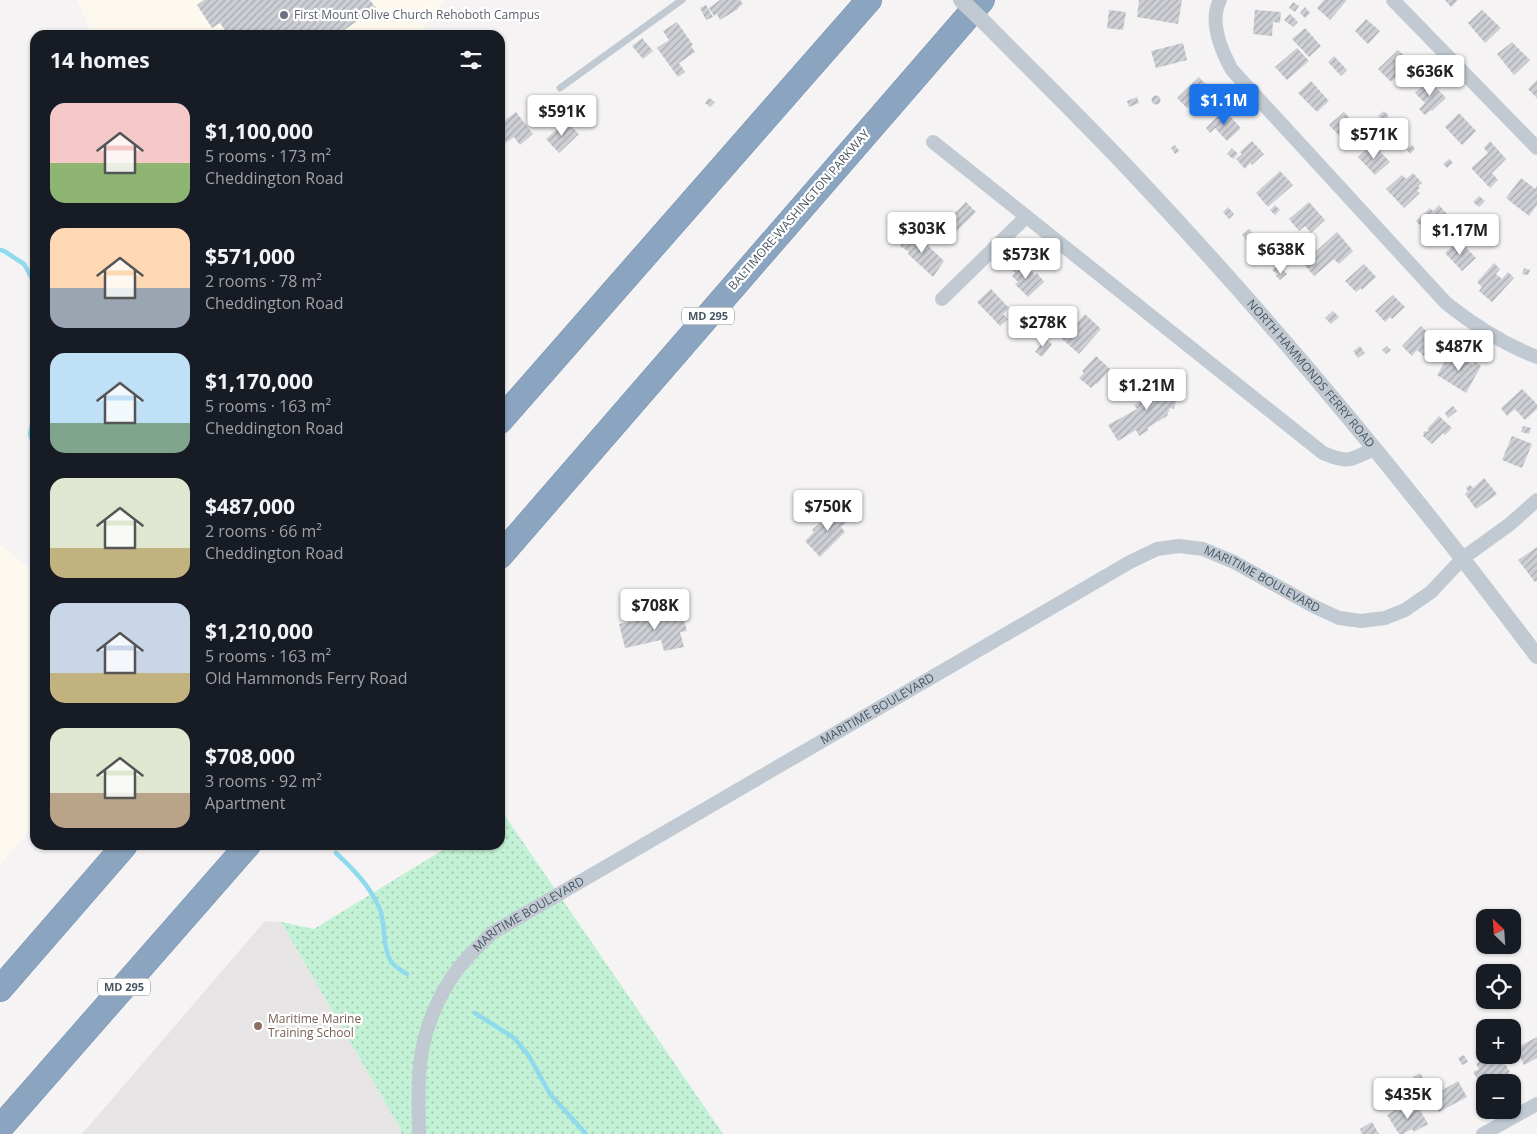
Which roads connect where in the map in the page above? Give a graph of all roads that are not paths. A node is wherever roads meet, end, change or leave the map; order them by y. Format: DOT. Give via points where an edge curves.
graph roads {
  1 [pos="682,0"];
  2 [pos="869,0"];
  3 [pos="961,0"];
  4 [pos="982,0"];
  5 [pos="1220,0"];
  6 [pos="1393,0"];
  7 [pos="560,88"];
  8 [pos="933,142"];
  9 [pos="1537,148"];
  10 [pos="1026,217"];
  11 [pos="942,299"];
  12 [pos="1537,358"];
  13 [pos="505,415"];
  14 [pos="1374,449"];
  15 [pos="1537,500"];
  16 [pos="505,550"];
  17 [pos="1464,558"];
  18 [pos="1537,656"];
  19 [pos="121,850"];
  20 [pos="244,850"];
  21 [pos="0,989"];
  22 [pos="1537,1104"];
  23 [pos="0,1128"];
  24 [pos="419,1134"];
  25 [pos="1483,1134"];
  1 -- 7 [label="lane"];
  2 -- 13 [label="highway"];
  3 -- 14 [label="street, NORTH HAMMONDS FERRY ROAD, bridge" via="1147,188 1295,354"];
  4 -- 16 [label="highway, BALTIMORE-WASHINGTON PARKWAY / MD 295"];
  5 -- 12 [label="street" via="1216,21 1225,57 1232,70 1446,303 1476,327"];
  6 -- 9 [label="street"];
  8 -- 10 [label="street"];
  10 -- 11 [label="street"];
  10 -- 14 [label="street" via="1323,453 1341,461"];
  14 -- 17 [label="street, NORTH HAMMONDS FERRY ROAD"];
  15 -- 17 [label="street, MARITIME BOULEVARD"];
  17 -- 18 [label="street, NORTH HAMMONDS FERRY ROAD"];
  17 -- 24 [label="street, MARITIME BOULEVARD" via="1431,592 1405,610 1385,618 1361,621 1339,618 1234,562 1202,549 1179,546 1157,549 1130,562 492,934 466,959 444,991 429,1025 421,1057"];
  19 -- 21 [label="highway"];
  20 -- 23 [label="highway, MD 295"];
  22 -- 25 [label="street"];
}
